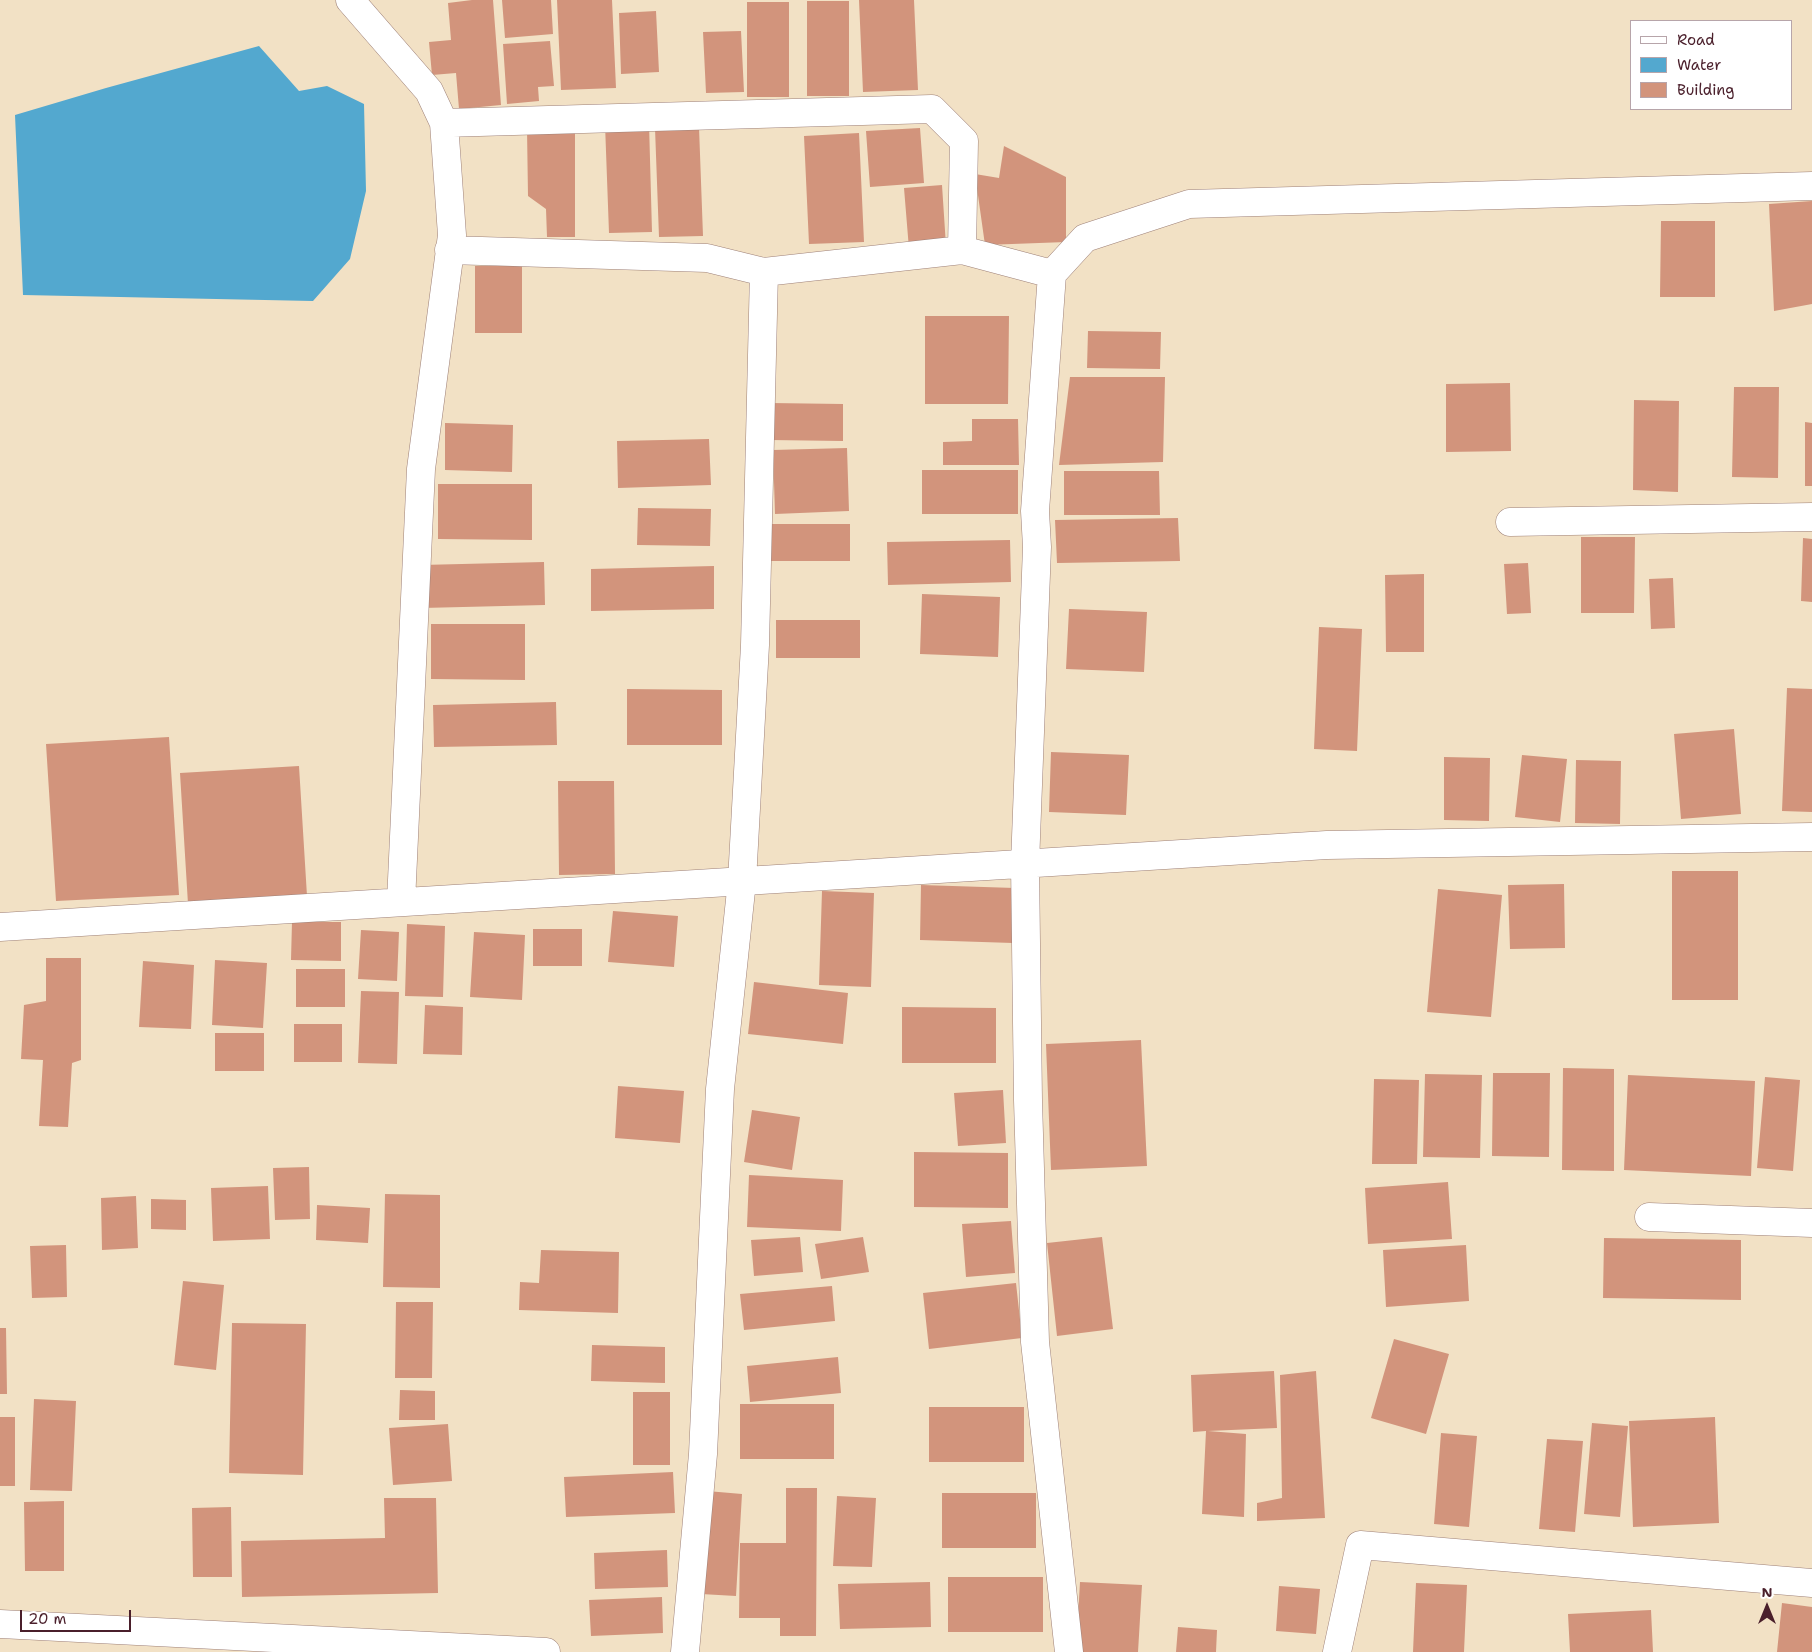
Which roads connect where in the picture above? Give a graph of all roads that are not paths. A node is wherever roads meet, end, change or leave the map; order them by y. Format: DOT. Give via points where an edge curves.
graph roads {
  1 [pos="350,0"];
  2 [pos="444,123"];
  3 [pos="1812,186"];
  4 [pos="449,250"];
  5 [pos="962,250"];
  6 [pos="764,272"];
  7 [pos="1052,274"];
  8 [pos="1812,516"];
  9 [pos="1510,522"];
  10 [pos="1812,837"];
  11 [pos="1025,864"];
  12 [pos="742,881"];
  13 [pos="400,902"];
  14 [pos="0,927"];
  15 [pos="1649,1217"];
  16 [pos="1812,1223"];
  17 [pos="1812,1583"];
  18 [pos="0,1624"];
  19 [pos="546,1652"];
  20 [pos="685,1652"];
  21 [pos="1069,1652"];
  22 [pos="1337,1652"];
  1 -- 2 [label="street" via="429,91"];
  2 -- 4 [label="street" via="452,235"];
  2 -- 5 [label="street" via="932,109 964,141"];
  3 -- 7 [label="street" via="1189,204 1085,238"];
  4 -- 6 [label="street" via="707,258"];
  4 -- 13 [label="street" via="421,468"];
  5 -- 6 [label="street"];
  5 -- 7 [label="street"];
  6 -- 12 [label="street" via="754,645"];
  7 -- 11 [label="street" via="1035,511 1037,547"];
  8 -- 9 [label="street"];
  10 -- 11 [label="street" via="1328,844"];
  11 -- 12 [label="street"];
  11 -- 21 [label="street" via="1035,1342"];
  12 -- 13 [label="street"];
  12 -- 20 [label="street" via="720,1089 703,1454"];
  13 -- 14 [label="street"];
  15 -- 16 [label="street"];
  17 -- 22 [label="street" via="1360,1545"];
  18 -- 19 [label="street"];
}
